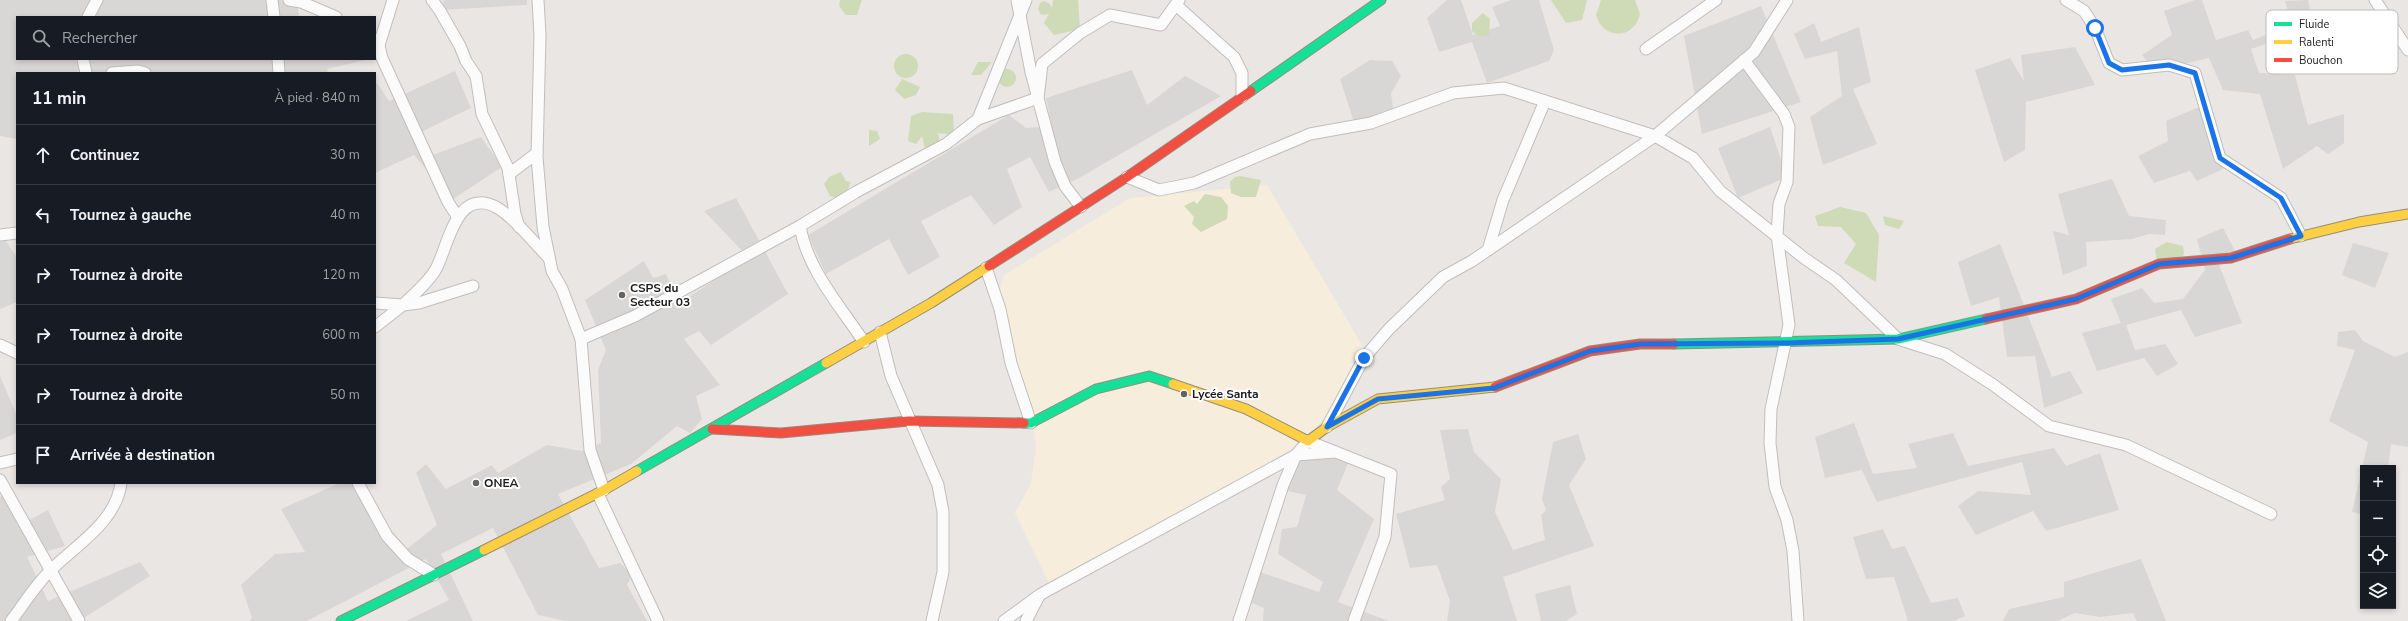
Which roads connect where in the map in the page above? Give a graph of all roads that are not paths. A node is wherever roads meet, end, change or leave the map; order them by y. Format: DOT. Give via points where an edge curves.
graph roads {
  1 [pos="97,0"];
  2 [pos="272,0"];
  3 [pos="289,0"];
  4 [pos="393,0"];
  5 [pos="432,0"];
  6 [pos="538,0"];
  7 [pos="1017,0"];
  8 [pos="1026,0"];
  9 [pos="1381,0"];
  10 [pos="1716,0"];
  11 [pos="1787,0"];
  12 [pos="2066,0"];
  13 [pos="2375,0"];
  14 [pos="1178,3"];
  15 [pos="2382,10"];
  16 [pos="1020,13"];
  17 [pos="89,16"];
  18 [pos="274,16"];
  19 [pos="334,16"];
  20 [pos="2398,35"];
  21 [pos="377,42"];
  22 [pos="1646,49"];
  23 [pos="2408,50"];
  24 [pos="83,60"];
  25 [pos="278,60"];
  26 [pos="1744,60"];
  27 [pos="86,72"];
  28 [pos="125,72"];
  29 [pos="142,72"];
  30 [pos="279,72"];
  31 [pos="1038,98"];
  32 [pos="1242,98"];
  33 [pos="1545,101"];
  34 [pos="978,119"];
  35 [pos="1655,136"];
  36 [pos="537,153"];
  37 [pos="509,174"];
  38 [pos="1127,177"];
  39 [pos="1081,207"];
  40 [pos="2408,214"];
  41 [pos="457,216"];
  42 [pos="800,226"];
  43 [pos="520,228"];
  44 [pos="16,233"];
  45 [pos="0,235"];
  46 [pos="1776,235"];
  47 [pos="2301,236"];
  48 [pos="1488,250"];
  49 [pos="549,258"];
  50 [pos="986,268"];
  51 [pos="473,286"];
  52 [pos="376,303"];
  53 [pos="403,305"];
  54 [pos="376,325"];
  55 [pos="880,332"];
  56 [pos="581,339"];
  57 [pos="1898,339"];
  58 [pos="864,342"];
  59 [pos="1787,343"];
  60 [pos="0,345"];
  61 [pos="16,353"];
  62 [pos="910,422"];
  63 [pos="1031,423"];
  64 [pos="1327,427"];
  65 [pos="712,429"];
  66 [pos="1308,441"];
  67 [pos="1338,452"];
  68 [pos="1296,455"];
  69 [pos="16,459"];
  70 [pos="0,463"];
  71 [pos="0,480"];
  72 [pos="121,484"];
  73 [pos="359,484"];
  74 [pos="601,492"];
  75 [pos="2271,514"];
  76 [pos="50,571"];
  77 [pos="434,575"];
  78 [pos="1041,594"];
  79 [pos="11,621"];
  80 [pos="79,621"];
  81 [pos="341,621"];
  82 [pos="658,621"];
  83 [pos="932,621"];
  84 [pos="1004,621"];
  85 [pos="1026,621"];
  86 [pos="1239,621"];
  87 [pos="1354,621"];
  88 [pos="1798,621"];
  1 -- 17 [label="street"];
  2 -- 18 [label="street"];
  3 -- 19 [label="street" via="301,2"];
  4 -- 21 [label="street"];
  5 -- 37 [label="street" via="476,76 482,114"];
  6 -- 36 [label="street" via="540,34"];
  7 -- 16 [label="street"];
  8 -- 16 [label="street"];
  9 -- 32 [label="main road"];
  10 -- 22 [label="street"];
  11 -- 26 [label="street" via="1754,52"];
  12 -- 47 [label="street" via="2084,10 2095,28 2109,63 2122,70 2169,65 2195,73 2220,158 2281,198"];
  13 -- 15 [label="street"];
  14 -- 31 [label="street" via="1161,26 1110,15 1080,33 1042,64"];
  14 -- 32 [label="street" via="1234,57 1242,73"];
  16 -- 31 [label="street"];
  16 -- 34 [label="street" via="991,92"];
  20 -- 23 [label="street"];
  21 -- 41 [label="street" via="448,202"];
  24 -- 27 [label="street"];
  25 -- 30 [label="street"];
  26 -- 35 [label="street"];
  26 -- 46 [label="street" via="1784,114 1789,127 1787,182 1778,204"];
  28 -- 29 [label="street"];
  31 -- 34 [label="street"];
  31 -- 39 [label="street" via="1055,162 1065,186"];
  32 -- 38 [label="main road"];
  33 -- 35 [label="street"];
  33 -- 38 [label="street" via="1504,88 1453,93 1371,123 1310,134 1194,183 1159,190"];
  33 -- 48 [label="street" via="1503,200"];
  34 -- 42 [label="street" via="946,144 856,192"];
  35 -- 46 [label="street" via="1693,158 1720,191"];
  35 -- 48 [label="street"];
  36 -- 37 [label="street"];
  36 -- 49 [label="street" via="543,227"];
  37 -- 43 [label="street"];
  38 -- 39 [label="main road"];
  39 -- 50 [label="main road"];
  40 -- 47 [label="main road" via="2359,222"];
  41 -- 43 [label="street" via="467,206 483,202 497,208"];
  41 -- 53 [label="street" via="435,270"];
  42 -- 56 [label="street" via="635,316"];
  42 -- 58 [label="street" via="803,245 824,284"];
  43 -- 49 [label="street"];
  44 -- 45 [label="street"];
  46 -- 57 [label="street" via="1836,280"];
  46 -- 59 [label="street" via="1789,325"];
  47 -- 57 [label="main road" via="2231,258 2159,264 2076,299"];
  48 -- 64 [label="street" via="1443,277 1389,329 1364,358"];
  49 -- 56 [label="street"];
  50 -- 55 [label="main road"];
  50 -- 63 [label="street" via="1000,309 1011,363"];
  51 -- 53 [label="street" via="419,303"];
  52 -- 53 [label="street"];
  53 -- 54 [label="street"];
  55 -- 58 [label="main road"];
  55 -- 62 [label="street" via="891,376"];
  56 -- 74 [label="street" via="590,450"];
  57 -- 59 [label="main road"];
  57 -- 75 [label="street" via="1946,354 2049,426 2126,445"];
  58 -- 65 [label="main road"];
  59 -- 64 [label="main road" via="1640,344 1590,351 1494,388 1378,399"];
  59 -- 88 [label="street" via="1771,409 1770,443 1775,487 1787,520 1793,551"];
  60 -- 61 [label="street"];
  62 -- 63 [label="main road"];
  62 -- 65 [label="main road" via="781,433"];
  62 -- 83 [label="street" via="938,485 944,512 943,572"];
  63 -- 66 [label="main road" via="1096,389 1149,376 1246,409"];
  64 -- 66 [label="main road"];
  65 -- 74 [label="main road"];
  66 -- 67 [label="street"];
  66 -- 68 [label="street"];
  67 -- 68 [label="street"];
  67 -- 87 [label="street" via="1391,474 1385,537"];
  68 -- 78 [label="street"];
  68 -- 86 [label="street" via="1283,485"];
  69 -- 70 [label="street"];
  71 -- 76 [label="street"];
  72 -- 76 [label="street" via="112,511"];
  73 -- 77 [label="street" via="387,536 408,559"];
  74 -- 77 [label="main road"];
  74 -- 82 [label="street"];
  76 -- 79 [label="street"];
  76 -- 80 [label="street"];
  77 -- 81 [label="main road"];
  78 -- 84 [label="street"];
  78 -- 85 [label="street"];
}
